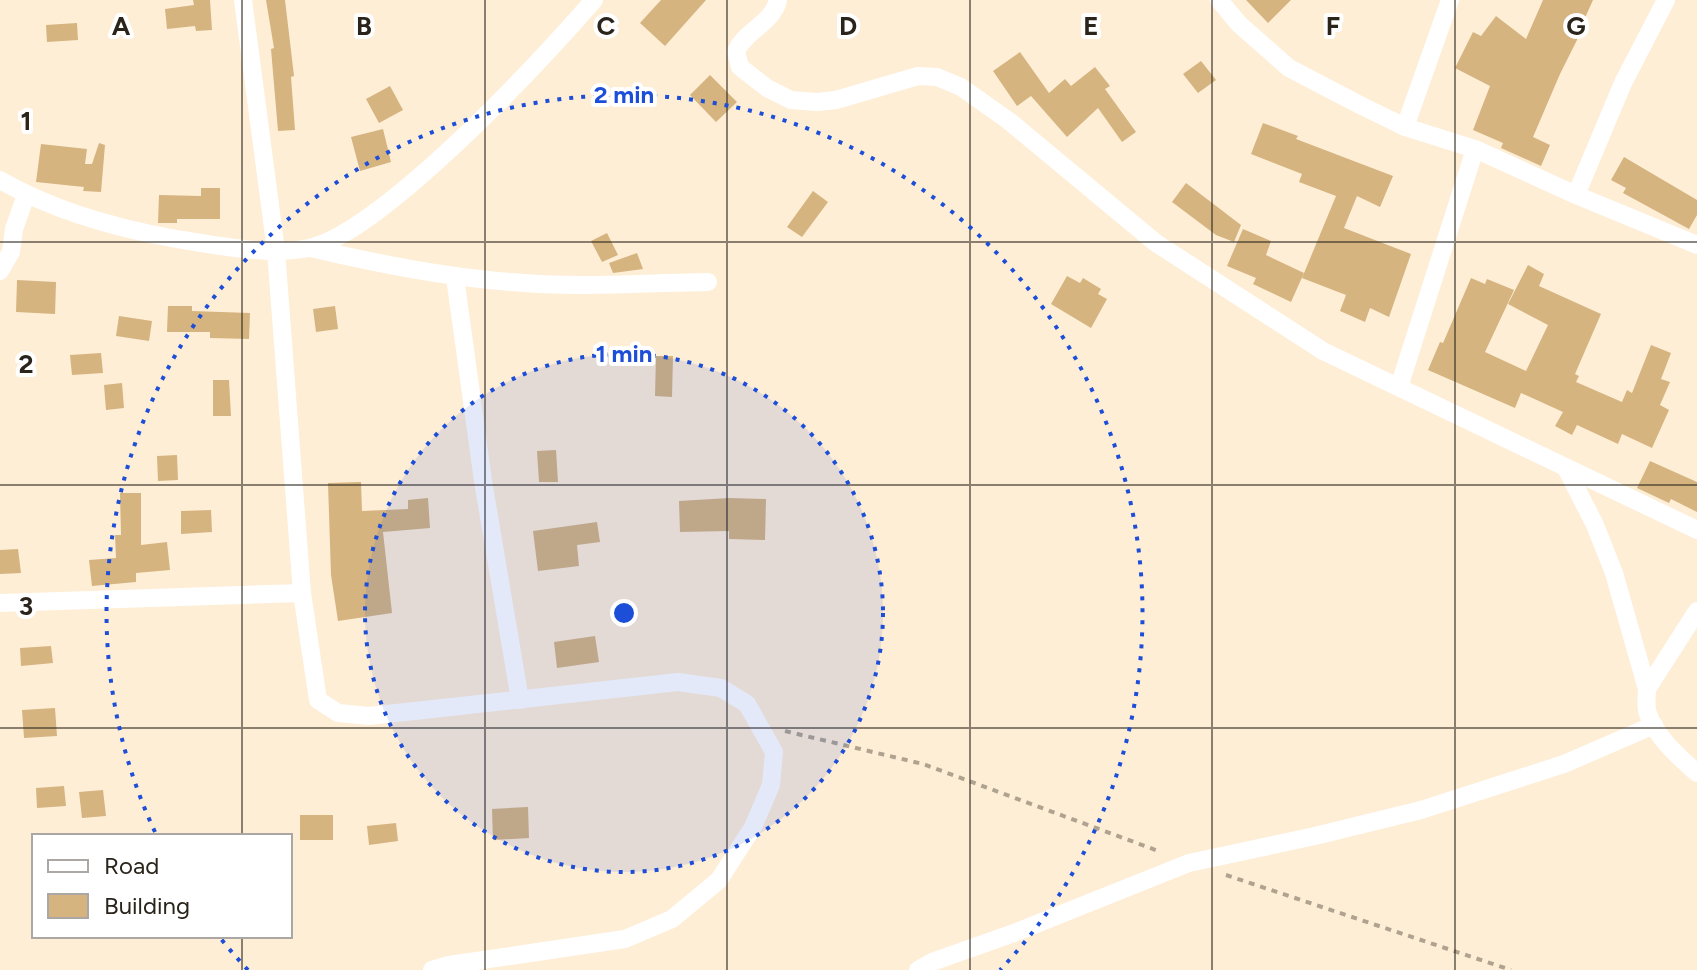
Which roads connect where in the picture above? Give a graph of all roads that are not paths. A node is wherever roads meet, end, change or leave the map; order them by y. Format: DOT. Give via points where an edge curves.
graph roads {
  1 [pos="243,0"];
  2 [pos="594,0"];
  3 [pos="778,0"];
  4 [pos="1219,0"];
  5 [pos="1450,0"];
  6 [pos="1666,0"];
  7 [pos="1405,127"];
  8 [pos="1475,149"];
  9 [pos="0,180"];
  10 [pos="26,195"];
  11 [pos="1576,195"];
  12 [pos="1697,245"];
  13 [pos="311,248"];
  14 [pos="276,251"];
  15 [pos="0,271"];
  16 [pos="455,277"];
  17 [pos="708,282"];
  18 [pos="1399,387"];
  19 [pos="1567,470"];
  20 [pos="1697,530"];
  21 [pos="302,593"];
  22 [pos="0,603"];
  23 [pos="1697,611"];
  24 [pos="1647,689"];
  25 [pos="520,700"];
  26 [pos="1654,725"];
  27 [pos="1697,773"];
  28 [pos="432,970"];
  29 [pos="918,970"];
  1 -- 14 [label="street"];
  2 -- 13 [label="street" via="462,140 385,206"];
  3 -- 18 [label="street" via="774,13 736,51 740,67 767,88 791,100 817,102 918,76 961,87 1156,243 1323,351"];
  4 -- 7 [label="street" via="1289,68"];
  5 -- 7 [label="street"];
  6 -- 11 [label="street" via="1623,83"];
  7 -- 8 [label="street"];
  8 -- 11 [label="street"];
  8 -- 18 [label="street"];
  9 -- 10 [label="street"];
  10 -- 14 [label="street" via="130,231"];
  10 -- 15 [label="street" via="11,252"];
  11 -- 12 [label="street"];
  13 -- 14 [label="street"];
  13 -- 16 [label="street"];
  14 -- 21 [label="street"];
  16 -- 17 [label="street" via="566,284"];
  16 -- 25 [label="street"];
  18 -- 19 [label="street"];
  19 -- 20 [label="street"];
  19 -- 24 [label="street" via="1614,573"];
  21 -- 22 [label="street"];
  21 -- 25 [label="street" via="318,700 338,713 369,716"];
  23 -- 24 [label="street"];
  24 -- 26 [label="street"];
  25 -- 28 [label="street" via="678,682 721,688 747,704 760,724 774,752 771,785 753,827 719,880 672,919 625,939"];
  26 -- 27 [label="street"];
  26 -- 29 [label="street" via="1564,764 1421,810 1189,863"];
}
